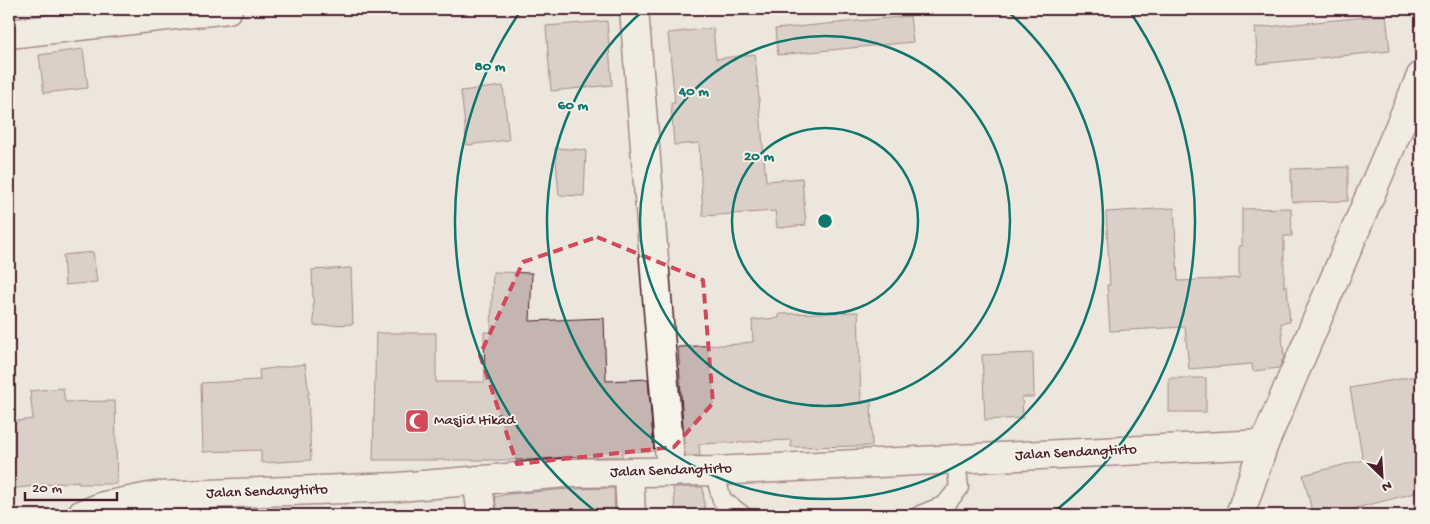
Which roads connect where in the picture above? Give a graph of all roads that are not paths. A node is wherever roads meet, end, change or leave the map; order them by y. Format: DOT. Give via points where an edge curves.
graph roads {
  1 [pos="228,9"];
  2 [pos="634,9"];
  3 [pos="9,34"];
  4 [pos="1421,76"];
  5 [pos="1264,444"];
  6 [pos="956,459"];
  7 [pos="714,470"];
  8 [pos="671,472"];
  9 [pos="629,473"];
  10 [pos="477,480"];
  11 [pos="225,504"];
  12 [pos="82,515"];
  13 [pos="482,515"];
  14 [pos="630,515"];
  15 [pos="742,515"];
  16 [pos="920,515"];
  17 [pos="1240,515"];
  1 -- 3 [label="street"];
  2 -- 8 [label="street"];
  4 -- 5 [label="street"];
  5 -- 6 [label="street, Jalan Sendangtirto"];
  5 -- 17 [label="street"];
  6 -- 7 [label="street, Jalan Sendangtirto"];
  6 -- 16 [label="lane" via="959,488 945,505"];
  7 -- 8 [label="street, Jalan Sendangtirto"];
  7 -- 15 [label="lane" via="722,500"];
  8 -- 9 [label="street, Jalan Sendangtirto"];
  9 -- 10 [label="street, Jalan Sendangtirto" via="567,473"];
  9 -- 14 [label="street"];
  10 -- 11 [label="street, Jalan Sendangtirto"];
  10 -- 13 [label="street"];
  11 -- 12 [label="street, Jalan Sendangtirto" via="155,496 104,506"];
}
